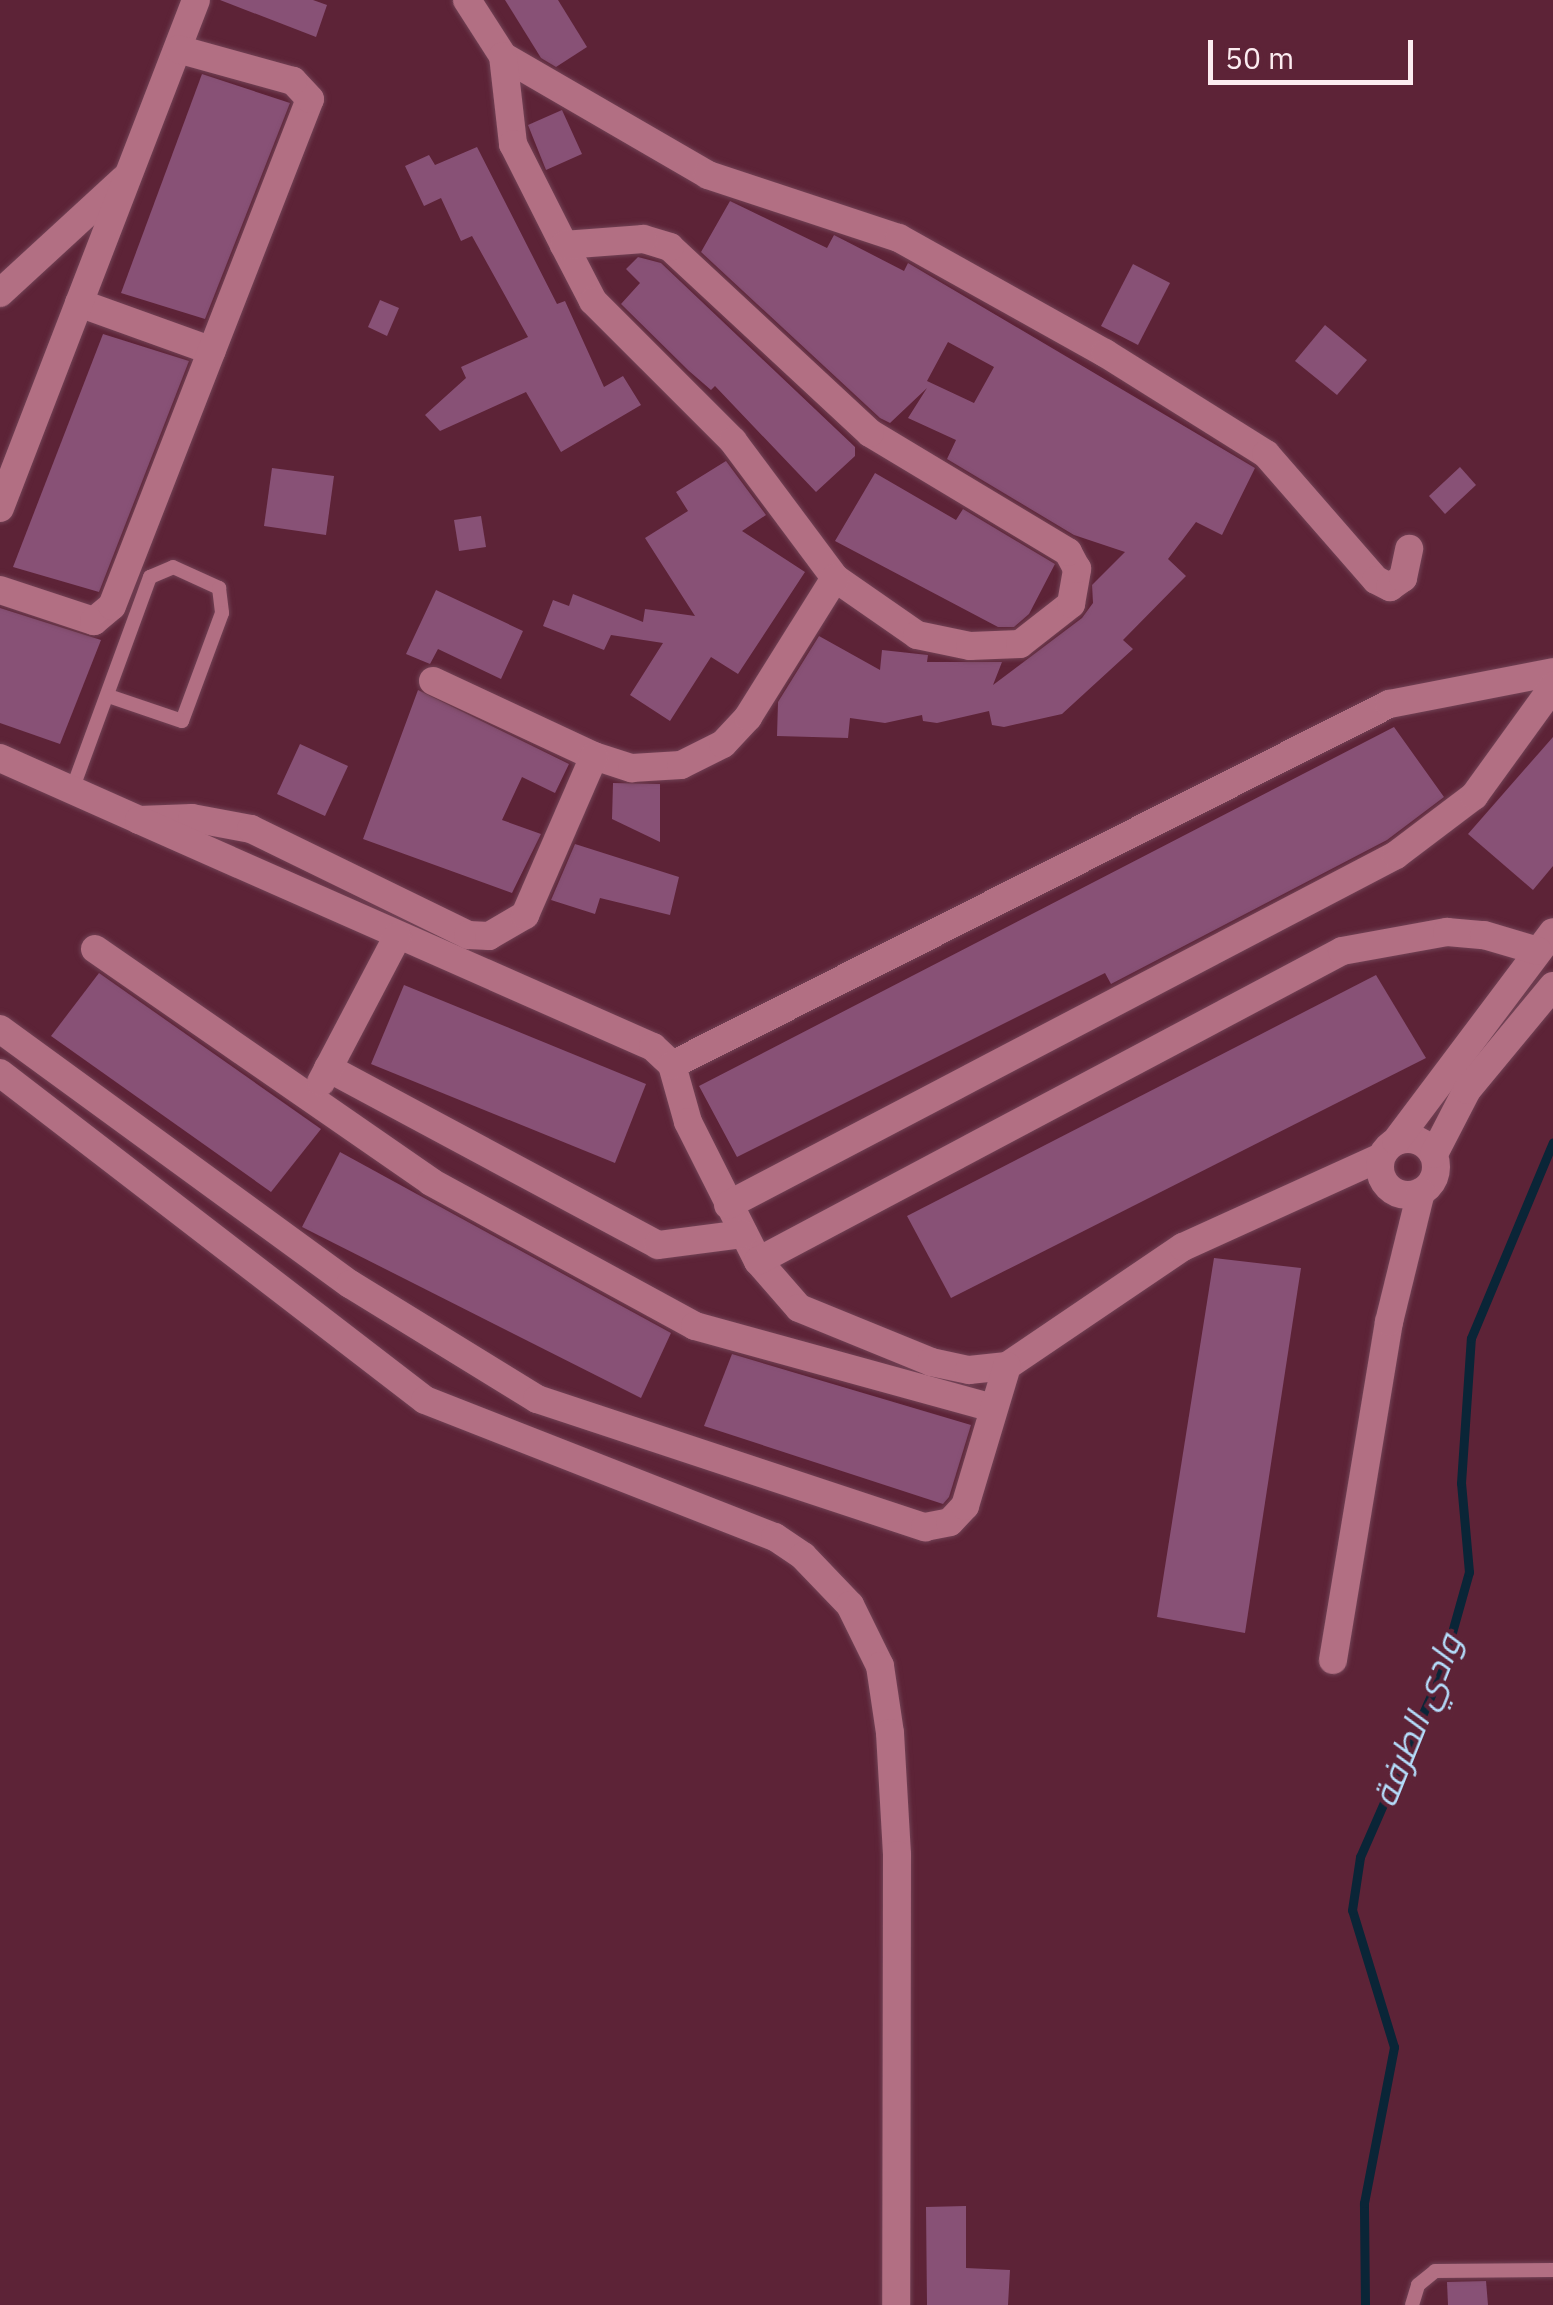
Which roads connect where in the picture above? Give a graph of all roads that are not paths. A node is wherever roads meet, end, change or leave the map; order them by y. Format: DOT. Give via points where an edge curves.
graph roads {
  1 [pos="196,0"];
  2 [pos="467,0"];
  3 [pos="178,49"];
  4 [pos="503,56"];
  5 [pos="130,173"];
  6 [pos="564,246"];
  7 [pos="0,293"];
  8 [pos="80,304"];
  9 [pos="212,350"];
  10 [pos="0,508"];
  11 [pos="1408,550"];
  12 [pos="835,578"];
  13 [pos="0,590"];
  14 [pos="1553,672"];
  15 [pos="433,681"];
  16 [pos="1553,687"];
  17 [pos="108,696"];
  18 [pos="594,756"];
  19 [pos="0,758"];
  20 [pos="72,790"];
  21 [pos="138,820"];
  22 [pos="397,937"];
  23 [pos="1545,942"];
  24 [pos="95,949"];
  25 [pos="1553,986"];
  26 [pos="0,1028"];
  27 [pos="672,1065"];
  28 [pos="328,1068"];
  29 [pos="0,1073"];
  30 [pos="313,1096"];
  31 [pos="1389,1149"];
  32 [pos="1434,1154"];
  33 [pos="1420,1192"];
  34 [pos="728,1205"];
  35 [pos="744,1234"];
  36 [pos="758,1261"];
  37 [pos="1007,1366"];
  38 [pos="993,1408"];
  39 [pos="1333,1660"];
  40 [pos="1553,2270"];
  41 [pos="896,2305"];
  42 [pos="1412,2305"];
  1 -- 3 [label="street"];
  2 -- 4 [label="street"];
  3 -- 5 [label="street"];
  3 -- 9 [label="street" via="292,81 310,100"];
  4 -- 6 [label="street" via="513,144"];
  4 -- 11 [label="street" via="708,175 899,238 1105,353 1266,454 1376,580 1390,586 1403,578"];
  5 -- 7 [label="street"];
  5 -- 8 [label="street"];
  6 -- 12 [label="street" via="604,314 733,441"];
  6 -- 12 [label="street" via="643,239 670,247 870,433 1068,552 1077,587 1060,617 1020,644 970,646 917,635"];
  8 -- 9 [label="street"];
  8 -- 10 [label="street"];
  9 -- 13 [label="street" via="112,606 94,620"];
  12 -- 18 [label="street" via="748,717 723,744 681,765 656,768"];
  14 -- 27 [label="street" via="1389,704"];
  15 -- 18 [label="street"];
  16 -- 34 [label="street" via="1474,796 1396,855"];
  17 -- 17 [label="lane" via="158,568 173,567 219,588 222,613 182,721"];
  17 -- 20 [label="lane"];
  18 -- 21 [label="street" via="525,915 489,936 468,934 251,829 192,818"];
  19 -- 20 [label="street"];
  20 -- 21 [label="street"];
  21 -- 22 [label="street"];
  22 -- 27 [label="street" via="653,1048"];
  22 -- 28 [label="street"];
  23 -- 31 [label="street"];
  23 -- 36 [label="street" via="1446,932 1342,951"];
  24 -- 30 [label="street"];
  25 -- 32 [label="street" via="1467,1090"];
  26 -- 38 [label="street" via="350,1284 537,1399 925,1527 950,1522 965,1506"];
  27 -- 34 [label="street" via="688,1122"];
  28 -- 30 [label="street"];
  28 -- 35 [label="street" via="658,1245"];
  29 -- 41 [label="street" via="424,1400 775,1537 850,1605 880,1666 890,1733 897,1855"];
  30 -- 38 [label="street" via="431,1182 694,1326"];
  31 -- 32 [label="street" via="1418,1140"];
  31 -- 33 [label="street" via="1389,1188"];
  31 -- 37 [label="street" via="1183,1247"];
  32 -- 33 [label="street" via="1436,1176"];
  33 -- 39 [label="street" via="1389,1322"];
  34 -- 35 [label="street"];
  35 -- 36 [label="street"];
  36 -- 37 [label="street" via="798,1308 869,1342 968,1370"];
  37 -- 38 [label="street"];
  40 -- 42 [label="lane" via="1435,2271 1418,2285"];
}
